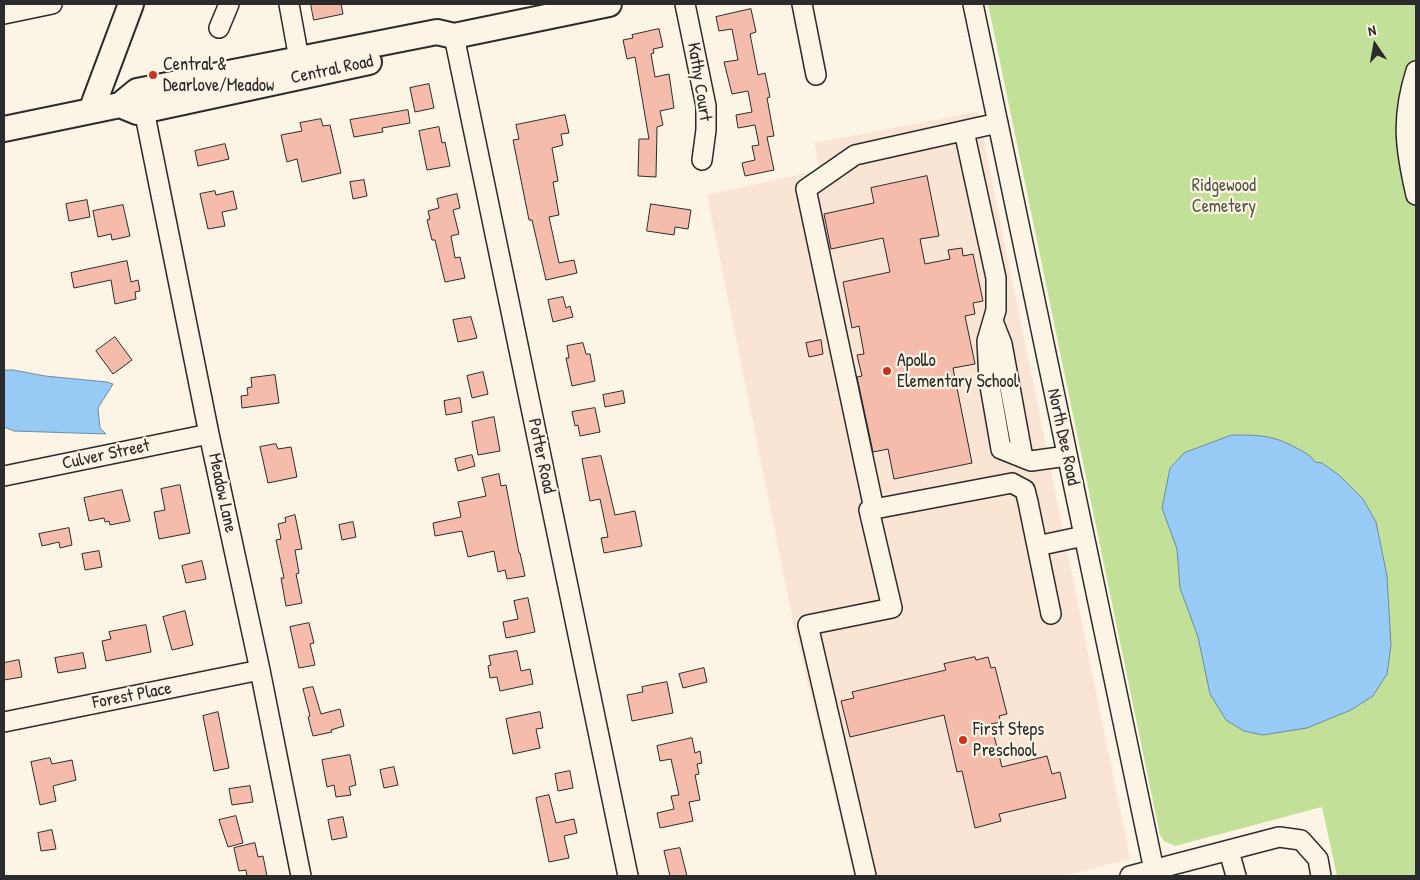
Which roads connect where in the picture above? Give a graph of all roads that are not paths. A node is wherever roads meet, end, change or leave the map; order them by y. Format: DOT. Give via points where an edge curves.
graph roads {
  1 [pos="52,4"];
  2 [pos="131,4"];
  3 [pos="229,4"];
  4 [pos="289,4"];
  5 [pos="609,4"];
  6 [pos="685,4"];
  7 [pos="802,4"];
  8 [pos="973,4"];
  9 [pos="573,8"];
  10 [pos="4,14"];
  11 [pos="219,28"];
  12 [pos="454,36"];
  13 [pos="299,59"];
  14 [pos="1416,71"];
  15 [pos="816,75"];
  16 [pos="120,105"];
  17 [pos="144,110"];
  18 [pos="91,111"];
  19 [pos="998,123"];
  20 [pos="4,129"];
  21 [pos="964,131"];
  22 [pos="702,160"];
  23 [pos="1416,195"];
  24 [pos="209,434"];
  25 [pos="1067,456"];
  26 [pos="4,476"];
  27 [pos="874,509"];
  28 [pos="1084,536"];
  29 [pos="1037,546"];
  30 [pos="1051,614"];
  31 [pos="260,670"];
  32 [pos="4,722"];
  33 [pos="1229,850"];
  34 [pos="1154,870"];
  35 [pos="301,876"];
  36 [pos="628,876"];
  37 [pos="866,876"];
  38 [pos="1130,876"];
  39 [pos="1236,876"];
  40 [pos="1321,876"];
  1 -- 10 [label="street"];
  2 -- 18 [label="main road"];
  3 -- 11 [label="street"];
  4 -- 13 [label="street"];
  5 -- 9 [label="main road, Central Road"];
  6 -- 22 [label="street, Kathy Court" via="706,106"];
  7 -- 15 [label="street"];
  8 -- 19 [label="street, North Dee Road"];
  9 -- 12 [label="main road, Central Road"];
  12 -- 13 [label="main road, Central Road" via="437,32"];
  12 -- 17 [label="main road, Central Road" via="444,46"];
  12 -- 36 [label="street, Potter Road"];
  13 -- 16 [label="main road, Central Road" via="137,91"];
  14 -- 23 [label="street" via="1408,101 1405,135"];
  16 -- 17 [label="main road, Central Road" via="137,112"];
  16 -- 18 [label="main road, Central Road"];
  17 -- 24 [label="street, Meadow Lane"];
  18 -- 20 [label="main road, Central Road"];
  19 -- 21 [label="street"];
  19 -- 25 [label="street, North Dee Road"];
  21 -- 25 [label="street" via="996,278 993,321 1002,344 1023,458 1031,461"];
  21 -- 27 [label="street" via="854,155 806,189"];
  24 -- 26 [label="street, Culver Street"];
  24 -- 31 [label="street, Meadow Lane"];
  25 -- 28 [label="street, North Dee Road"];
  27 -- 29 [label="street" via="1012,483 1025,490"];
  27 -- 37 [label="street" via="870,510 892,608 808,625"];
  28 -- 29 [label="street"];
  28 -- 34 [label="street, North Dee Road"];
  29 -- 30 [label="street"];
  31 -- 32 [label="street, Forest Place"];
  31 -- 35 [label="street, Meadow Lane"];
  33 -- 34 [label="street"];
  33 -- 39 [label="street"];
  33 -- 40 [label="street" via="1279,838 1301,840 1318,859"];
  34 -- 38 [label="street"];
}
